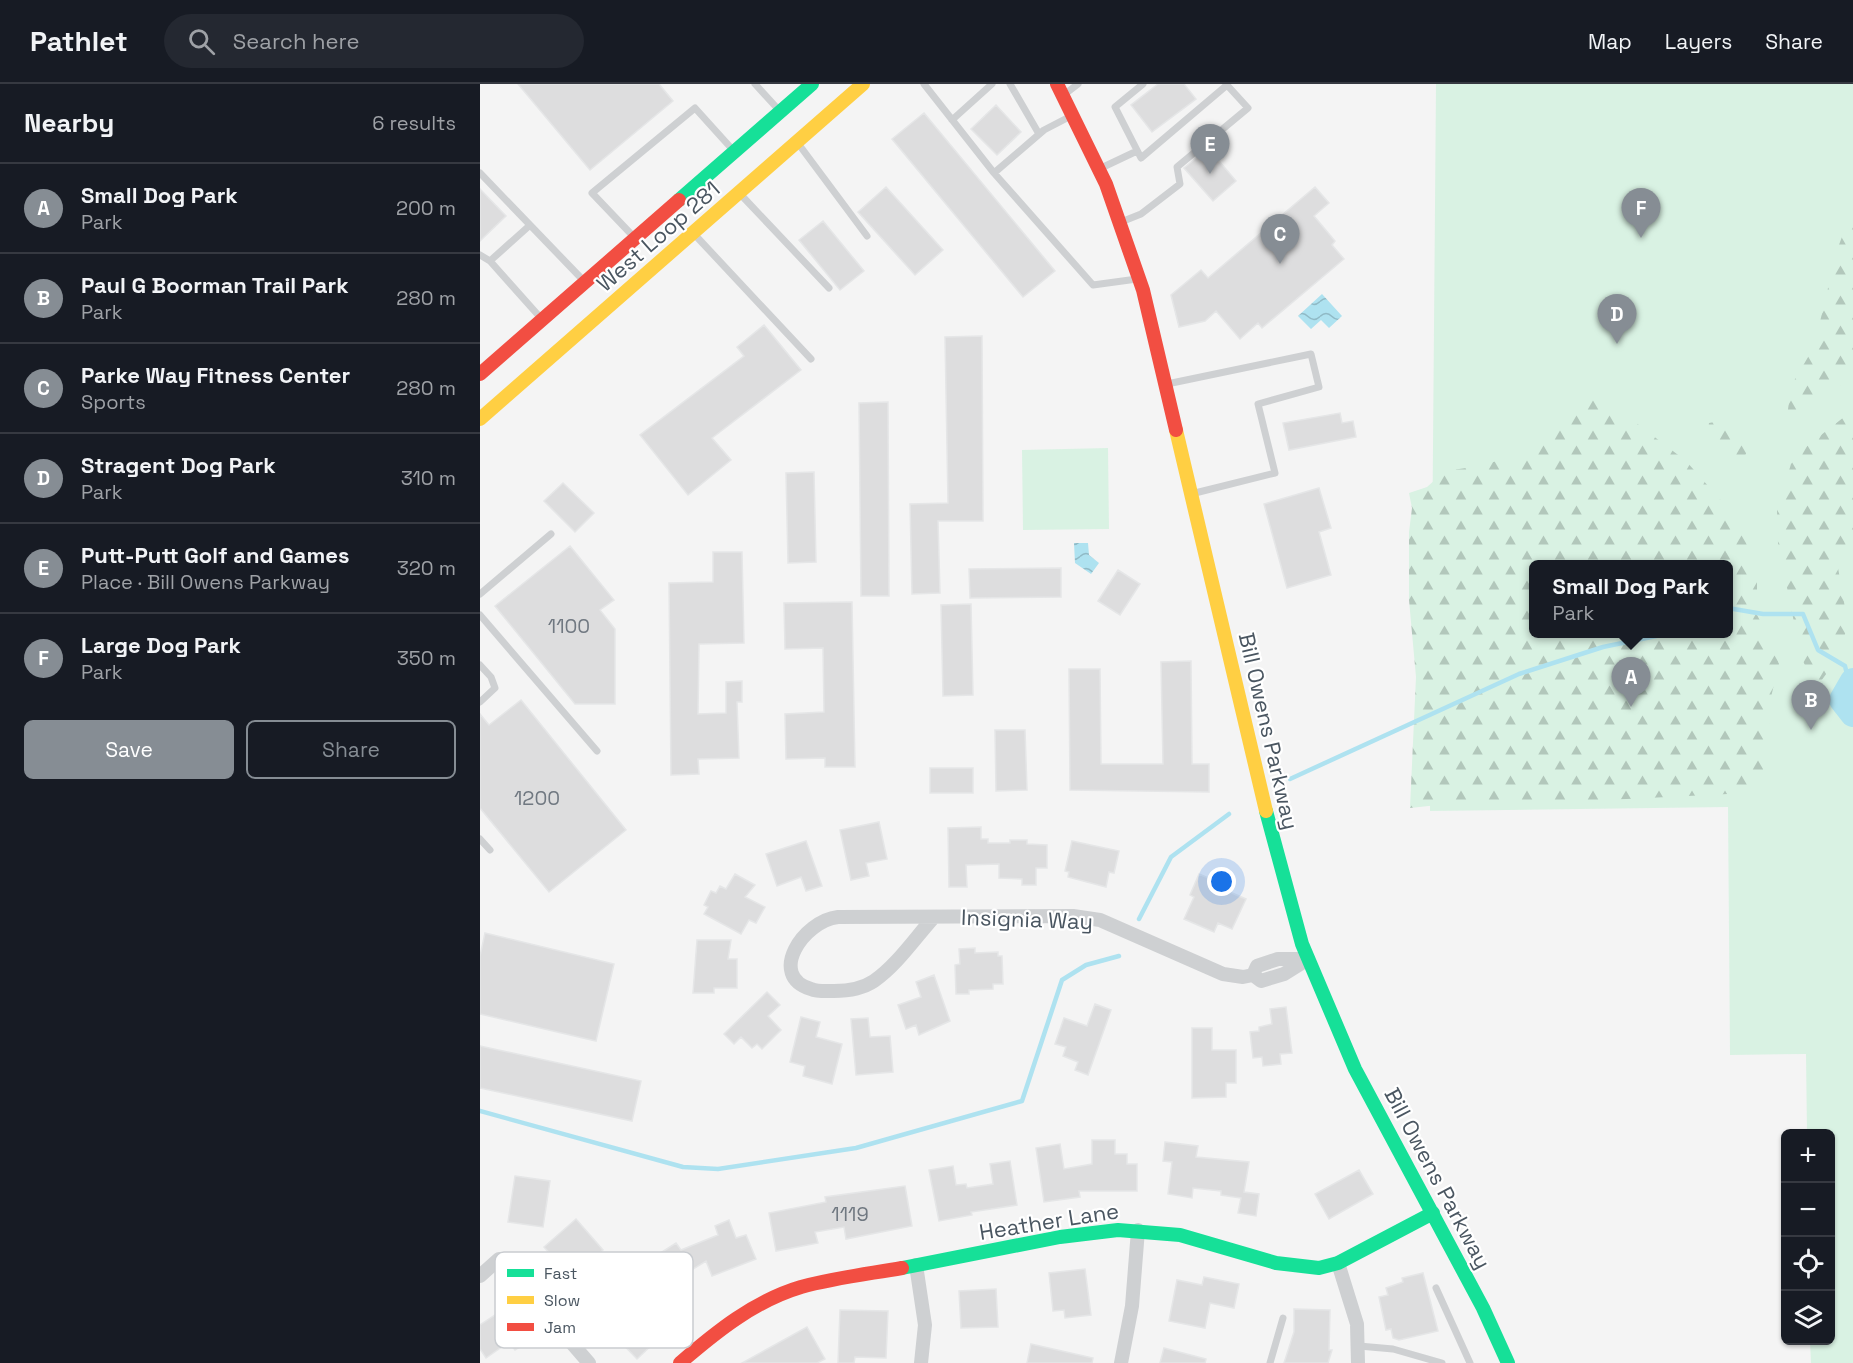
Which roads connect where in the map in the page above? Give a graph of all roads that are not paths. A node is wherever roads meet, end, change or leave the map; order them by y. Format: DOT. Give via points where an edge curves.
graph roads {
  1 [pos="755,84"];
  2 [pos="812,84"];
  3 [pos="863,84"];
  4 [pos="924,84"];
  5 [pos="992,84"];
  6 [pos="1010,84"];
  7 [pos="1078,84"];
  8 [pos="1143,84"];
  9 [pos="1226,84"];
  10 [pos="1060,90"];
  11 [pos="780,113"];
  12 [pos="1072,115"];
  13 [pos="952,120"];
  14 [pos="1039,134"];
  15 [pos="797,142"];
  16 [pos="1137,151"];
  17 [pos="736,153"];
  18 [pos="1099,169"];
  19 [pos="480,173"];
  20 [pos="994,173"];
  21 [pos="739,192"];
  22 [pos="1121,222"];
  23 [pos="529,226"];
  24 [pos="693,233"];
  25 [pos="867,236"];
  26 [pos="636,239"];
  27 [pos="480,255"];
  28 [pos="490,261"];
  29 [pos="1140,279"];
  30 [pos="586,283"];
  31 [pos="829,288"];
  32 [pos="542,320"];
  33 [pos="811,359"];
  34 [pos="480,374"];
  35 [pos="1166,384"];
  36 [pos="480,419"];
  37 [pos="1191,494"];
  38 [pos="551,534"];
  39 [pos="480,594"];
  40 [pos="480,615"];
  41 [pos="480,665"];
  42 [pos="480,702"];
  43 [pos="597,751"];
  44 [pos="480,839"];
  45 [pos="490,850"];
  46 [pos="934,917"];
  47 [pos="1308,959"];
  48 [pos="1433,1213"];
  49 [pos="1138,1230"];
  50 [pos="495,1263"];
  51 [pos="1338,1263"];
  52 [pos="916,1265"];
  53 [pos="480,1276"];
  54 [pos="1436,1288"];
  55 [pos="1283,1318"];
  56 [pos="1359,1346"];
  57 [pos="576,1348"];
  58 [pos="1468,1362"];
  59 [pos="589,1363"];
  60 [pos="680,1363"];
  61 [pos="921,1363"];
  62 [pos="1121,1363"];
  63 [pos="1270,1363"];
  64 [pos="1358,1363"];
  65 [pos="1442,1363"];
  66 [pos="1508,1363"];
  1 -- 11 [label="lane"];
  2 -- 11 [label="main road, West Loop 281"];
  3 -- 15 [label="main road, West Loop 281"];
  4 -- 13 [label="lane"];
  5 -- 13 [label="lane"];
  6 -- 14 [label="lane"];
  7 -- 10 [label="lane"];
  8 -- 16 [label="lane" via="1115,107"];
  9 -- 16 [label="lane" via="1141,158"];
  9 -- 22 [label="lane" via="1248,108 1177,167 1180,184 1141,214"];
  10 -- 12 [label="main road, Bill Owens Parkway"];
  11 -- 17 [label="main road, West Loop 281"];
  12 -- 14 [label="lane"];
  12 -- 18 [label="main road, Bill Owens Parkway"];
  13 -- 20 [label="lane"];
  14 -- 20 [label="lane"];
  15 -- 21 [label="main road, West Loop 281"];
  15 -- 25 [label="lane"];
  16 -- 18 [label="lane"];
  17 -- 26 [label="main road, West Loop 281"];
  17 -- 26 [label="lane" via="695,108 592,194"];
  18 -- 22 [label="main road, Bill Owens Parkway"];
  19 -- 23 [label="lane"];
  20 -- 29 [label="lane" via="1093,285"];
  21 -- 24 [label="main road, West Loop 281"];
  21 -- 31 [label="lane"];
  22 -- 29 [label="main road, Bill Owens Parkway"];
  23 -- 28 [label="lane"];
  23 -- 30 [label="lane"];
  24 -- 33 [label="lane"];
  24 -- 36 [label="main road, West Loop 281"];
  26 -- 30 [label="main road, West Loop 281"];
  27 -- 28 [label="lane"];
  28 -- 32 [label="lane"];
  29 -- 35 [label="main road, Bill Owens Parkway"];
  30 -- 32 [label="main road, West Loop 281"];
  32 -- 34 [label="main road, West Loop 281"];
  35 -- 37 [label="main road, Bill Owens Parkway"];
  35 -- 37 [label="lane" via="1311,354 1319,387 1258,404 1275,473"];
  37 -- 47 [label="main road, Bill Owens Parkway" via="1261,794 1288,900"];
  38 -- 39 [label="lane"];
  40 -- 43 [label="lane"];
  41 -- 42 [label="lane" via="495,688"];
  44 -- 45 [label="lane"];
  46 -- 46 [label="street, Insignia Way" via="821,920 795,949 790,960 793,971 811,990 860,988 884,972"];
  46 -- 47 [label="street, Insignia Way" via="1100,920 1223,974 1243,977 1253,975 1257,966 1278,959"];
  47 -- 48 [label="main road, Bill Owens Parkway" via="1355,1069"];
  48 -- 51 [label="main road, Heather Lane"];
  48 -- 66 [label="main road, Bill Owens Parkway"];
  49 -- 51 [label="main road, Heather Lane" via="1180,1235 1296,1267 1319,1268"];
  49 -- 52 [label="main road, Heather Lane" via="1060,1237"];
  49 -- 62 [label="street" via="1133,1298"];
  50 -- 53 [label="street"];
  51 -- 56 [label="street" via="1351,1299"];
  52 -- 60 [label="main road, Heather Lane" via="777,1295 731,1320"];
  52 -- 61 [label="street" via="925,1325"];
  54 -- 58 [label="lane"];
  55 -- 63 [label="lane"];
  56 -- 64 [label="street"];
  56 -- 65 [label="lane" via="1382,1347"];
  57 -- 59 [label="street"];
}
